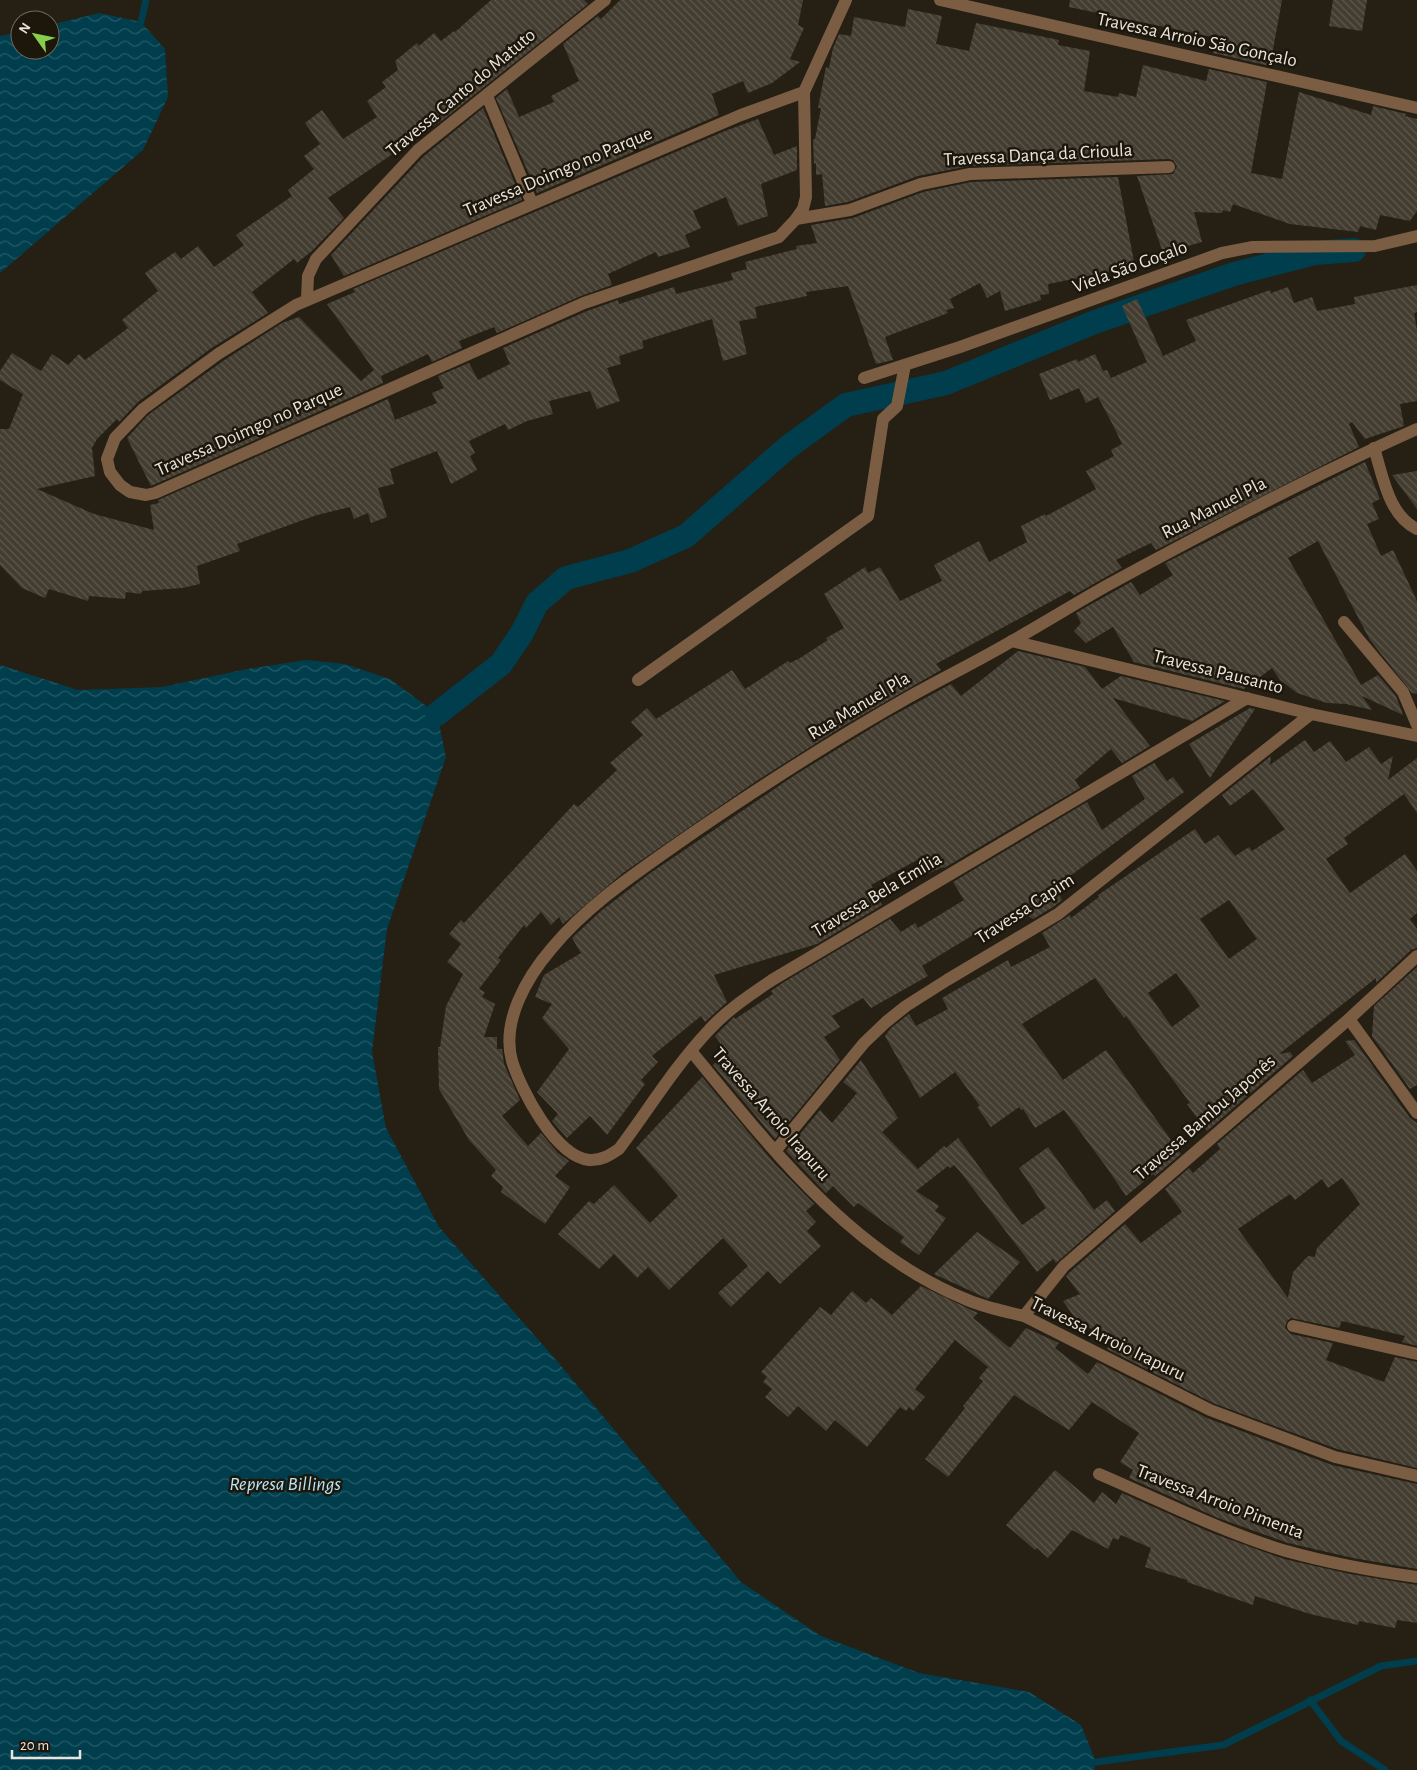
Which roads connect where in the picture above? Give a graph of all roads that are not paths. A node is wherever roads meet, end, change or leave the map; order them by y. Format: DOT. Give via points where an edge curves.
graph roads {
  1 [pos="604,0"];
  2 [pos="846,0"];
  3 [pos="940,0"];
  4 [pos="804,92"];
  5 [pos="487,96"];
  6 [pos="1417,108"];
  7 [pos="1169,167"];
  8 [pos="532,204"];
  9 [pos="796,219"];
  10 [pos="1417,236"];
  11 [pos="307,298"];
  12 [pos="904,368"];
  13 [pos="864,378"];
  14 [pos="1417,429"];
  15 [pos="1374,448"];
  16 [pos="1417,529"];
  17 [pos="1344,622"];
  18 [pos="1012,641"];
  19 [pos="638,680"];
  20 [pos="1247,698"];
  21 [pos="1311,714"];
  22 [pos="1417,725"];
  23 [pos="1417,736"];
  24 [pos="1417,956"];
  25 [pos="1349,1019"];
  26 [pos="690,1051"];
  27 [pos="1417,1113"];
  28 [pos="568,1149"];
  29 [pos="776,1150"];
  30 [pos="1024,1316"];
  31 [pos="1294,1326"];
  32 [pos="1417,1354"];
  33 [pos="1099,1474"];
  34 [pos="1417,1476"];
  35 [pos="1417,1577"];
  1 -- 5 [label="street, Travessa Canto do Matuto"];
  2 -- 4 [label="street"];
  3 -- 6 [label="street, Travessa Arroio São Gonçalo"];
  4 -- 8 [label="street, Travessa Doimgo no Parque" via="750,111"];
  4 -- 9 [label="street" via="807,184 803,209"];
  5 -- 8 [label="street"];
  5 -- 11 [label="street, Travessa Canto do Matuto" via="418,150 323,248 308,276"];
  7 -- 9 [label="street, Travessa Dança da Crioula" via="970,174 921,184 850,210"];
  8 -- 11 [label="street, Travessa Doimgo no Parque"];
  9 -- 11 [label="street, Travessa Doimgo no Parque" via="779,237 584,303 155,493 130,492 120,485 110,472 108,459 111,446 125,426 218,354"];
  10 -- 12 [label="street, Viela São Goçalo" via="1375,246 1253,247 1222,254"];
  12 -- 13 [label="street, Viela São Goçalo"];
  12 -- 19 [label="street" via="896,406 883,419 868,516"];
  14 -- 15 [label="street, Rua Manuel Pla"];
  15 -- 16 [label="street" via="1392,503 1401,518"];
  15 -- 18 [label="street, Rua Manuel Pla" via="1166,554"];
  17 -- 22 [label="street" via="1403,692"];
  18 -- 20 [label="street, Travessa Pausanto"];
  18 -- 28 [label="street, Rua Manuel Pla" via="834,741 701,827 616,887 551,949 524,988 510,1031 509,1050 518,1083 539,1117"];
  20 -- 21 [label="street, Travessa Pausanto"];
  20 -- 26 [label="street, Travessa Bela Emília" via="772,980 733,1008"];
  21 -- 23 [label="street, Travessa Pausanto"];
  21 -- 29 [label="street, Travessa Capim" via="1058,914 947,980 886,1022 864,1043"];
  24 -- 25 [label="street, Travessa Bambu Japonês"];
  25 -- 27 [label="street"];
  25 -- 30 [label="street, Travessa Bambu Japonês" via="1064,1266"];
  26 -- 28 [label="street, Travessa Bela Emília" via="619,1149 599,1160 579,1157"];
  26 -- 29 [label="street, Travessa Arroio Irapuru"];
  29 -- 30 [label="street, Travessa Arroio Irapuru" via="835,1214 896,1261 963,1298"];
  30 -- 34 [label="street, Travessa Arroio Irapuru" via="1210,1410 1335,1457"];
  31 -- 32 [label="street"];
  33 -- 35 [label="street, Travessa Arroio Pimenta" via="1285,1551"];
}
